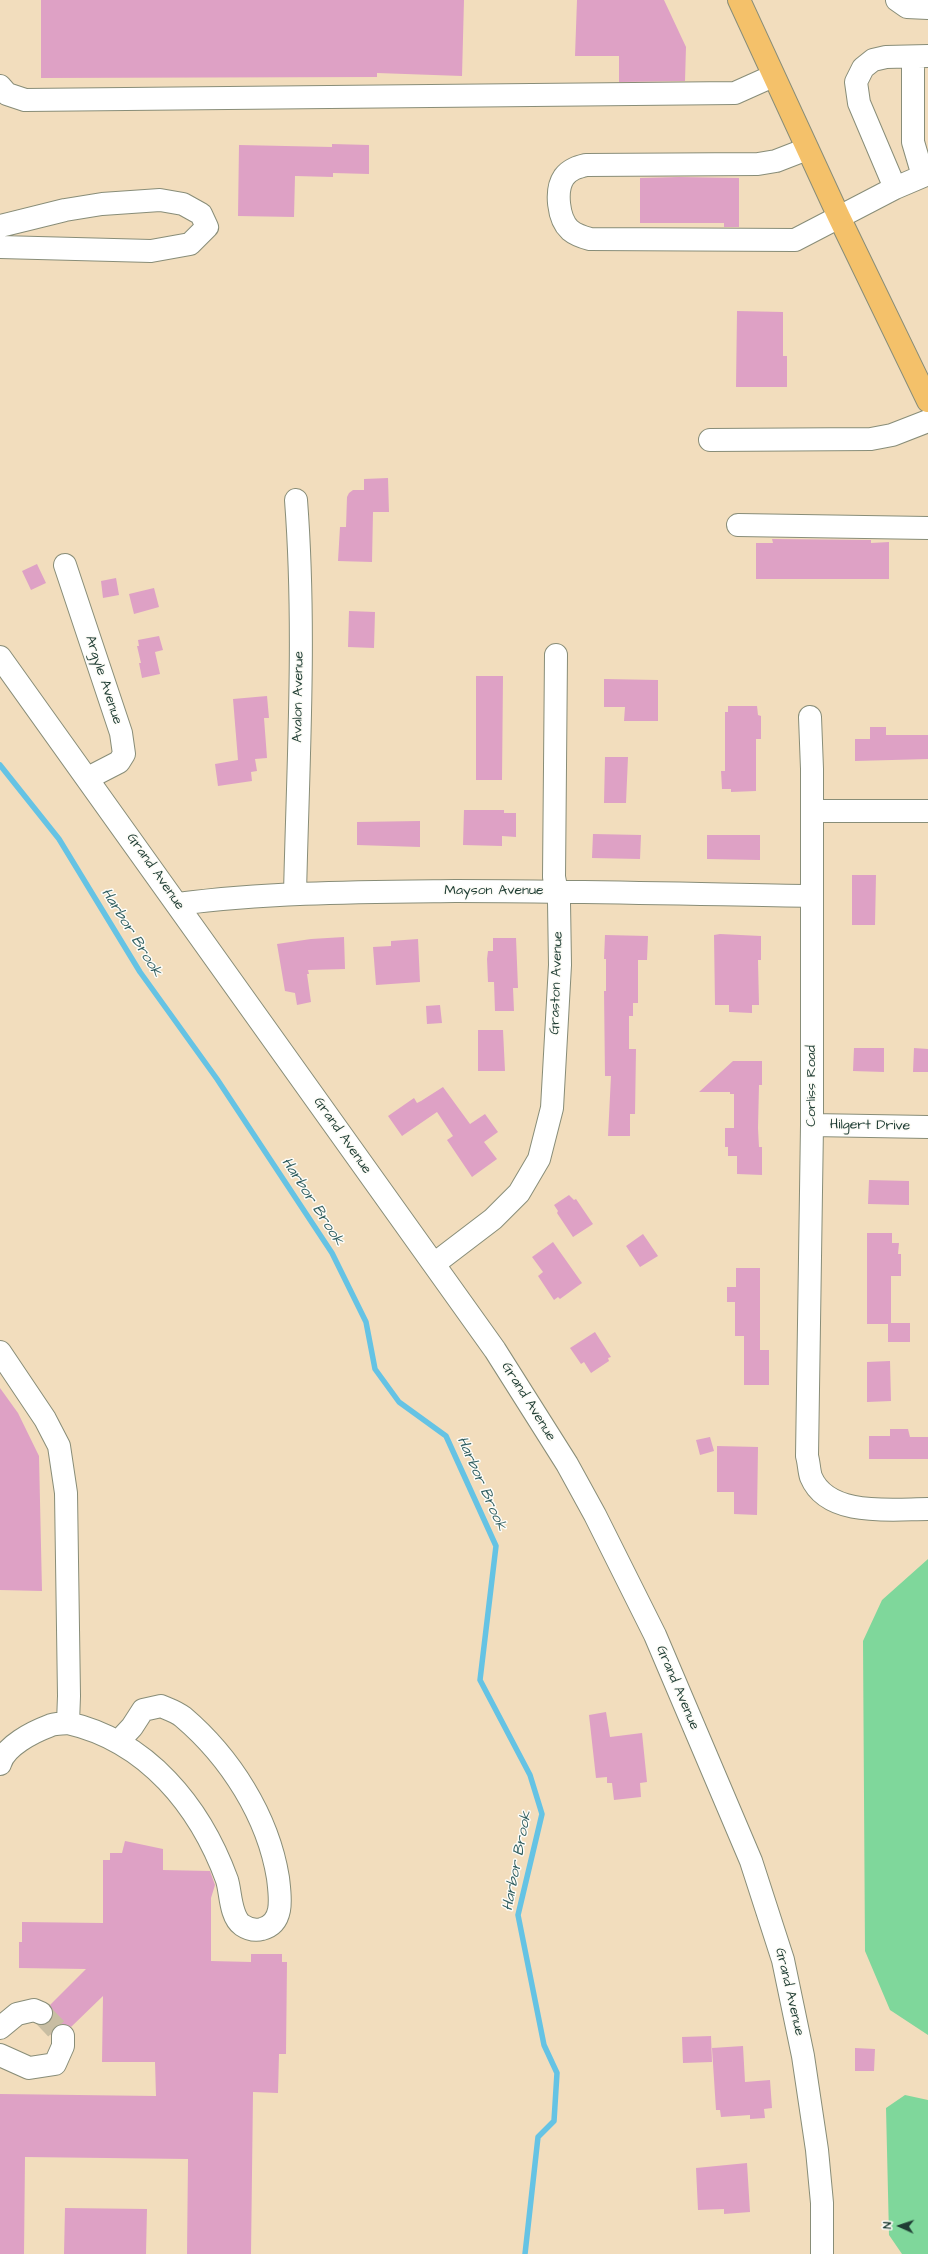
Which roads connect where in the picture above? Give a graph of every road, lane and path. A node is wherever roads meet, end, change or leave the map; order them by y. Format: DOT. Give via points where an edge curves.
graph roads {
  1 [pos="739,0"];
  2 [pos="897,0"];
  3 [pos="928,8"];
  4 [pos="920,62"];
  5 [pos="773,76"];
  6 [pos="0,86"];
  7 [pos="807,149"];
  8 [pos="926,175"];
  9 [pos="895,188"];
  10 [pos="839,217"];
  11 [pos="0,226"];
  12 [pos="0,247"];
  13 [pos="928,401"];
  14 [pos="928,421"];
  15 [pos="710,440"];
  16 [pos="296,500"];
  17 [pos="738,525"];
  18 [pos="928,528"];
  19 [pos="66,565"];
  20 [pos="556,654"];
  21 [pos="0,657"];
  22 [pos="810,717"];
  23 [pos="88,778"];
  24 [pos="812,811"];
  25 [pos="928,811"];
  26 [pos="557,891"];
  27 [pos="295,894"];
  28 [pos="812,896"];
  29 [pos="178,904"];
  30 [pos="812,1125"];
  31 [pos="928,1126"];
  32 [pos="434,1264"];
  33 [pos="0,1352"];
  34 [pos="928,1509"];
  35 [pos="68,1723"];
  36 [pos="118,1742"];
  37 [pos="1,1759"];
  38 [pos="41,2013"];
  39 [pos="0,2028"];
  40 [pos="63,2036"];
  41 [pos="0,2055"];
  42 [pos="822,2254"];
  1 -- 5 [label="main road"];
  2 -- 3 [label="street" via="907,7"];
  4 -- 8 [label="street" via="913,142"];
  4 -- 9 [label="street" via="886,56 873,60 863,68 856,82 858,103"];
  5 -- 6 [label="street" via="735,92 723,93 25,100 7,94"];
  5 -- 7 [label="main road"];
  7 -- 10 [label="main road"];
  7 -- 10 [label="street" via="776,161 758,164 586,165 572,169 564,177 560,186 559,203 562,217 568,229 590,239 795,240"];
  8 -- 9 [label="street"];
  9 -- 10 [label="street"];
  10 -- 13 [label="main road"];
  11 -- 12 [label="street" via="40,215 102,204 160,200 183,204 201,214 206,227 190,244 151,250"];
  14 -- 15 [label="street" via="892,435 871,439"];
  16 -- 27 [label="street, Avalon Avenue" via="300,630"];
  17 -- 18 [label="street"];
  19 -- 23 [label="street, Argyle Avenue" via="121,733 124,754 119,762"];
  20 -- 26 [label="street, Graston Avenue" via="554,877"];
  21 -- 23 [label="street, Grand Avenue"];
  22 -- 24 [label="street, Corliss Road"];
  23 -- 29 [label="street, Grand Avenue"];
  24 -- 25 [label="street"];
  24 -- 28 [label="street, Corliss Road"];
  26 -- 27 [label="street, Mayson Avenue"];
  26 -- 28 [label="street, Mayson Avenue"];
  26 -- 32 [label="street, Graston Avenue" via="560,965 552,1108 539,1160 514,1198 493,1219"];
  27 -- 29 [label="street, Mayson Avenue" via="230,897"];
  28 -- 30 [label="street, Corliss Road"];
  29 -- 32 [label="street, Grand Avenue"];
  30 -- 31 [label="street, Hilgert Drive"];
  30 -- 34 [label="street, Corliss Road" via="807,1456 811,1478 822,1493 835,1503 865,1509"];
  32 -- 42 [label="street, Grand Avenue" via="495,1350 567,1464 595,1514 655,1635 751,1861 783,1960 803,2056 817,2150 822,2203"];
  33 -- 35 [label="street" via="45,1419 59,1446 66,1493"];
  35 -- 36 [label="street" via="85,1727"];
  35 -- 37 [label="street" via="50,1725 22,1740"];
  36 -- 36 [label="street" via="170,1780 193,1812 214,1848 227,1881 234,1913 241,1924 255,1931 268,1928 278,1917 281,1898 276,1865 258,1812 226,1761 182,1716 162,1706 143,1710"];
  38 -- 39 [label="street" via="34,2010 17,2014"];
  40 -- 41 [label="street" via="63,2046 55,2064 29,2068"];
}
